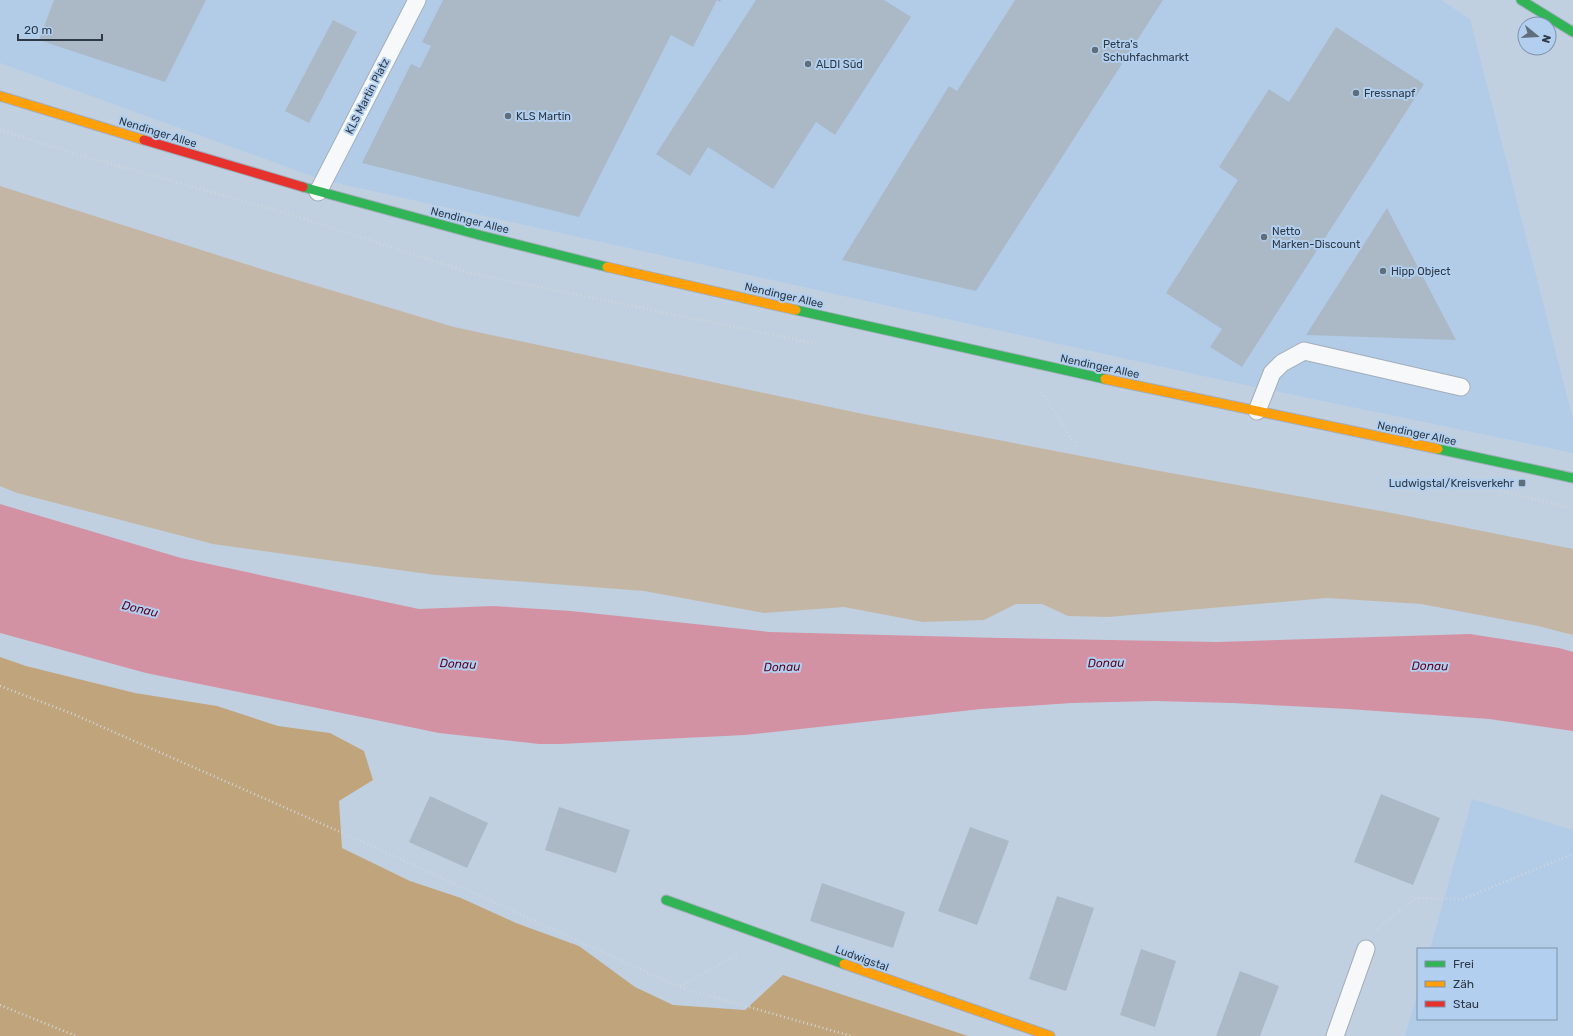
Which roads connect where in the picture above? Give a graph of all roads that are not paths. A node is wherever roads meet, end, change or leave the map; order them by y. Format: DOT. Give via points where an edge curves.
graph roads {
  1 [pos="417,0"];
  2 [pos="1521,0"];
  3 [pos="1573,32"];
  4 [pos="0,96"];
  5 [pos="318,192"];
  6 [pos="1461,386"];
  7 [pos="1257,411"];
  8 [pos="1573,478"];
  9 [pos="666,900"];
  10 [pos="1366,949"];
  11 [pos="1050,1036"];
  12 [pos="1336,1036"];
  1 -- 5 [label="lane, KLS Martin Platz"];
  2 -- 3 [label="street"];
  4 -- 5 [label="street, Nendinger Allee"];
  5 -- 7 [label="street, Nendinger Allee" via="657,279 1040,366"];
  6 -- 7 [label="lane" via="1304,351 1282,363 1272,373"];
  7 -- 8 [label="street, Nendinger Allee"];
  9 -- 11 [label="street, Ludwigstal"];
  10 -- 12 [label="lane"];
}
